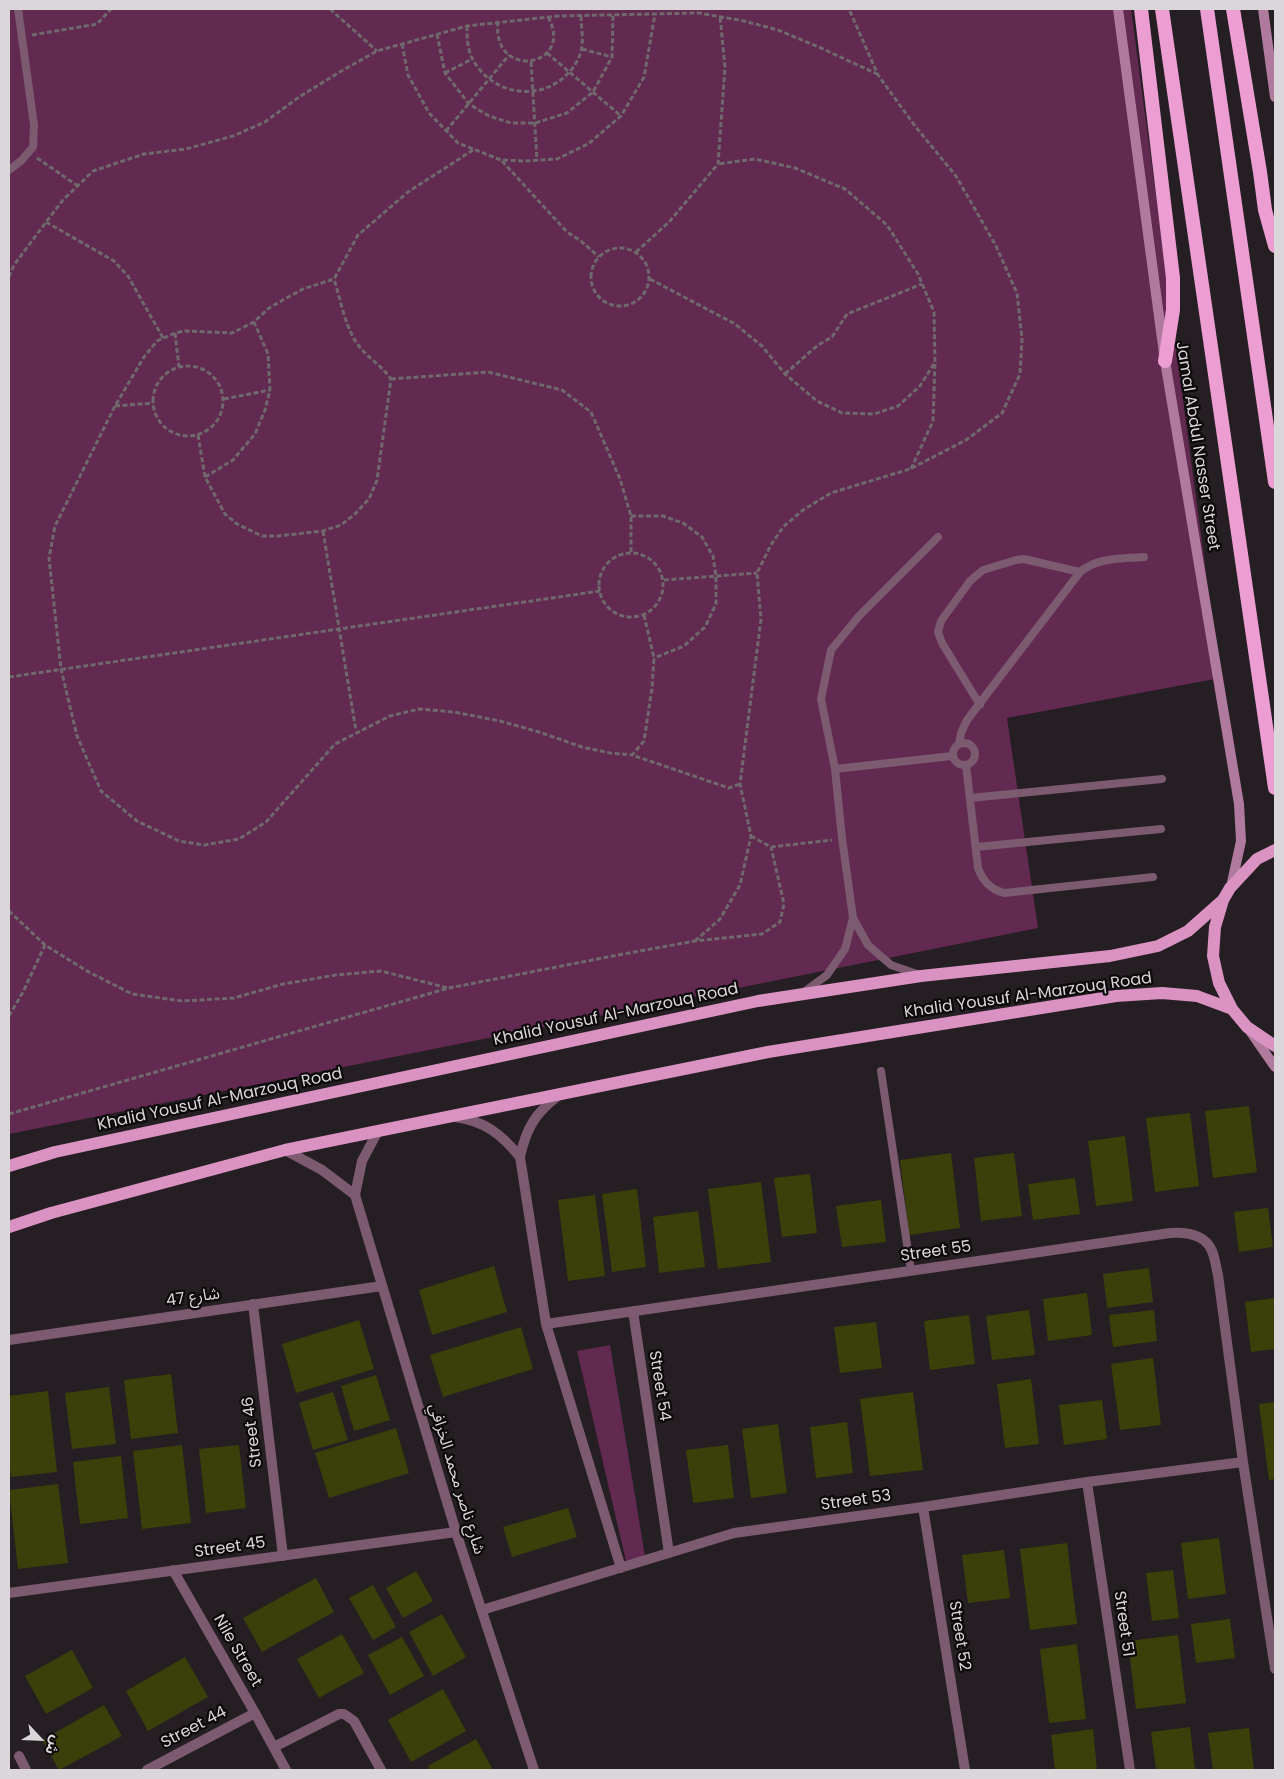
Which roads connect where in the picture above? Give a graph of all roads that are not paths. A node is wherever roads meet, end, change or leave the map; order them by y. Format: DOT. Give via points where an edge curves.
graph roads {
  1 [pos="18,9"];
  2 [pos="1118,9"];
  3 [pos="1141,9"];
  4 [pos="1162,9"];
  5 [pos="1207,9"];
  6 [pos="1233,9"];
  7 [pos="1263,9"];
  8 [pos="1275,97"];
  9 [pos="9,170"];
  10 [pos="1275,246"];
  11 [pos="1165,361"];
  12 [pos="1275,482"];
  13 [pos="938,537"];
  14 [pos="1144,557"];
  15 [pos="1080,572"];
  16 [pos="980,705"];
  17 [pos="958,744"];
  18 [pos="952,756"];
  19 [pos="966,765"];
  20 [pos="835,769"];
  21 [pos="1162,779"];
  22 [pos="1275,788"];
  23 [pos="970,798"];
  24 [pos="1161,829"];
  25 [pos="976,847"];
  26 [pos="1275,850"];
  27 [pos="1153,877"];
  28 [pos="1230,888"];
  29 [pos="1223,900"];
  30 [pos="853,918"];
  31 [pos="920,976"];
  32 [pos="801,994"];
  33 [pos="1232,1009"];
  34 [pos="1247,1026"];
  35 [pos="1275,1046"];
  36 [pos="1275,1067"];
  37 [pos="881,1071"];
  38 [pos="562,1092"];
  39 [pos="449,1117"];
  40 [pos="378,1130"];
  41 [pos="285,1150"];
  42 [pos="520,1157"];
  43 [pos="9,1166"];
  44 [pos="355,1195"];
  45 [pos="9,1227"];
  46 [pos="911,1271"];
  47 [pos="382,1286"];
  48 [pos="253,1304"];
  49 [pos="632,1311"];
  50 [pos="546,1324"];
  51 [pos="9,1340"];
  52 [pos="1243,1462"];
  53 [pos="1087,1482"];
  54 [pos="923,1507"];
  55 [pos="456,1532"];
  56 [pos="669,1553"];
  57 [pos="283,1556"];
  58 [pos="621,1568"];
  59 [pos="173,1570"];
  60 [pos="9,1593"];
  61 [pos="482,1610"];
  62 [pos="1275,1669"];
  63 [pos="256,1713"];
  64 [pos="274,1747"];
  65 [pos="18,1756"];
  66 [pos="26,1770"];
  67 [pos="148,1770"];
  68 [pos="286,1770"];
  69 [pos="381,1770"];
  70 [pos="534,1770"];
  71 [pos="965,1770"];
  72 [pos="1130,1770"];
  1 -- 9 [label="lane" via="34,125 33,147"];
  2 -- 11 [label="main road, Jamal Abdul Nasser Street"];
  3 -- 11 [label="highway" via="1173,278 1173,310"];
  4 -- 22 [label="highway, Jamal Abdul Nasser Street"];
  5 -- 12 [label="highway"];
  6 -- 10 [label="highway" via="1265,210"];
  7 -- 8 [label="main road"];
  11 -- 28 [label="main road, Jamal Abdul Nasser Street" via="1239,804 1241,841"];
  13 -- 20 [label="lane" via="859,616 831,650 821,699"];
  14 -- 15 [label="lane" via="1100,561"];
  15 -- 16 [label="lane"];
  15 -- 16 [label="lane" via="1037,561 1016,560 982,570 970,581 941,620 938,632"];
  16 -- 17 [label="lane" via="964,725"];
  17 -- 18 [label="lane"];
  17 -- 19 [label="lane" via="968,744 974,750 974,759"];
  18 -- 19 [label="lane" via="957,763"];
  18 -- 20 [label="lane"];
  19 -- 23 [label="lane"];
  20 -- 30 [label="lane"];
  21 -- 23 [label="lane"];
  23 -- 25 [label="lane"];
  24 -- 25 [label="lane"];
  25 -- 27 [label="lane" via="982,877 988,885 1004,893"];
  26 -- 28 [label="main road" via="1257,859"];
  28 -- 29 [label="main road"];
  29 -- 31 [label="main road, Khalid Yousuf Al-Marzouq Road" via="1188,931 1158,946 1110,956"];
  29 -- 33 [label="main road" via="1215,927 1213,956 1219,983"];
  30 -- 31 [label="lane" via="868,945 891,965"];
  30 -- 32 [label="lane" via="846,949 827,975"];
  31 -- 32 [label="main road, Khalid Yousuf Al-Marzouq Road"];
  32 -- 43 [label="main road, Khalid Yousuf Al-Marzouq Road" via="75,1148"];
  33 -- 34 [label="main road"];
  33 -- 38 [label="main road, Khalid Yousuf Al-Marzouq Road" via="1197,996 1162,993 1116,996 768,1052"];
  34 -- 35 [label="main road"];
  34 -- 36 [label="main road"];
  37 -- 46 [label="lane"];
  38 -- 39 [label="main road, Khalid Yousuf Al-Marzouq Road"];
  38 -- 42 [label="street" via="533,1120 524,1137"];
  39 -- 40 [label="main road, Khalid Yousuf Al-Marzouq Road"];
  39 -- 42 [label="street" via="470,1119 490,1128"];
  40 -- 41 [label="main road, Khalid Yousuf Al-Marzouq Road"];
  40 -- 44 [label="street, شارع ناصر محمد الخرافي" via="362,1161"];
  41 -- 44 [label="street" via="322,1170"];
  41 -- 45 [label="main road, Khalid Yousuf Al-Marzouq Road"];
  42 -- 50 [label="street"];
  44 -- 47 [label="street, شارع ناصر محمد الخرافي"];
  46 -- 49 [label="street, Street 55"];
  46 -- 52 [label="street, Street 55" via="1192,1234 1211,1249 1218,1275"];
  47 -- 48 [label="street, شارع 47"];
  47 -- 55 [label="street, شارع ناصر محمد الخرافي"];
  48 -- 51 [label="street, شارع 47"];
  48 -- 57 [label="street, Street 46"];
  49 -- 50 [label="street"];
  49 -- 56 [label="street, Street 54"];
  50 -- 58 [label="street"];
  52 -- 53 [label="street, Street 53"];
  52 -- 62 [label="street, Street 55"];
  53 -- 54 [label="street, Street 53"];
  53 -- 72 [label="street, Street 51"];
  54 -- 56 [label="street, Street 53" via="734,1533"];
  54 -- 71 [label="street, Street 52"];
  55 -- 57 [label="street, Street 45"];
  55 -- 61 [label="street, شارع ناصر محمد الخرافي"];
  56 -- 58 [label="street, Street 53"];
  57 -- 59 [label="street, Street 45"];
  58 -- 61 [label="street, Street 53"];
  59 -- 60 [label="street, Street 45"];
  59 -- 63 [label="street, Nile Street"];
  61 -- 70 [label="street, شارع ناصر محمد الخرافي"];
  63 -- 64 [label="street, Nile Street"];
  63 -- 67 [label="street, Street 44"];
  64 -- 68 [label="street, Nile Street"];
  64 -- 69 [label="street" via="344,1714 354,1721"];
  65 -- 66 [label="street"];
}
